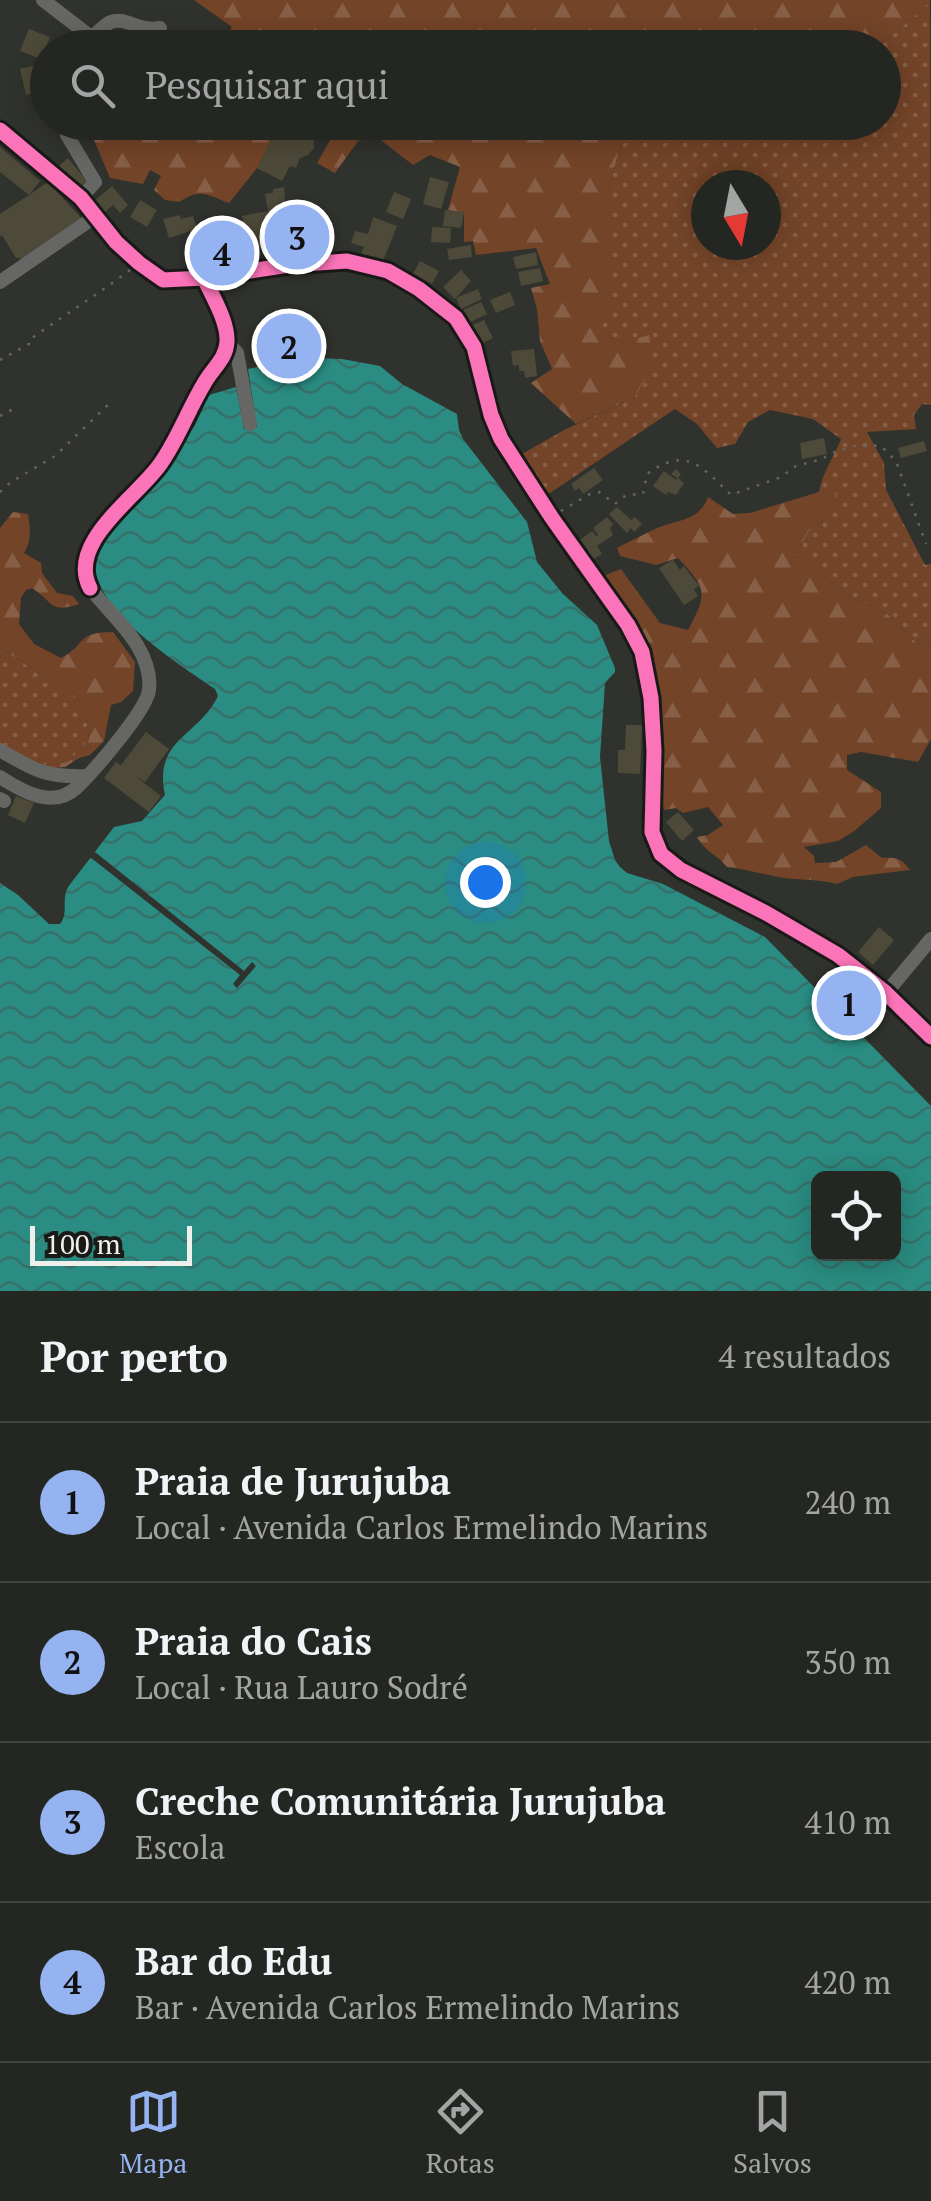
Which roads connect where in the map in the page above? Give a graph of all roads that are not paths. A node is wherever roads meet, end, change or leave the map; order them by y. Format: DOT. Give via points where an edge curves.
graph roads {
  1 [pos="43,0"];
  2 [pos="160,28"];
  3 [pos="81,30"];
  4 [pos="101,30"];
  5 [pos="0,130"];
  6 [pos="69,140"];
  7 [pos="81,198"];
  8 [pos="96,216"];
  9 [pos="204,278"];
  10 [pos="0,282"];
  11 [pos="227,342"];
  12 [pos="250,424"];
  13 [pos="0,750"];
  14 [pos="87,776"];
  15 [pos="0,778"];
  16 [pos="931,939"];
  17 [pos="886,992"];
  18 [pos="931,1037"];
  1 -- 3 [label="street"];
  2 -- 4 [label="street" via="118,20"];
  5 -- 7 [label="street"];
  6 -- 7 [label="street" via="95,182"];
  7 -- 8 [label="street"];
  8 -- 9 [label="street" via="163,280"];
  8 -- 10 [label="street"];
  9 -- 11 [label="street"];
  9 -- 17 [label="street" via="347,261 388,271 456,318 474,346 501,440 642,652 654,751 651,824 661,854 838,956"];
  11 -- 12 [label="street" via="237,353"];
  11 -- 14 [label="street" via="165,458 96,536 84,572 142,654 150,689"];
  13 -- 14 [label="street" via="58,778"];
  14 -- 15 [label="street" via="56,798"];
  16 -- 17 [label="street"];
  17 -- 18 [label="street"];
}
